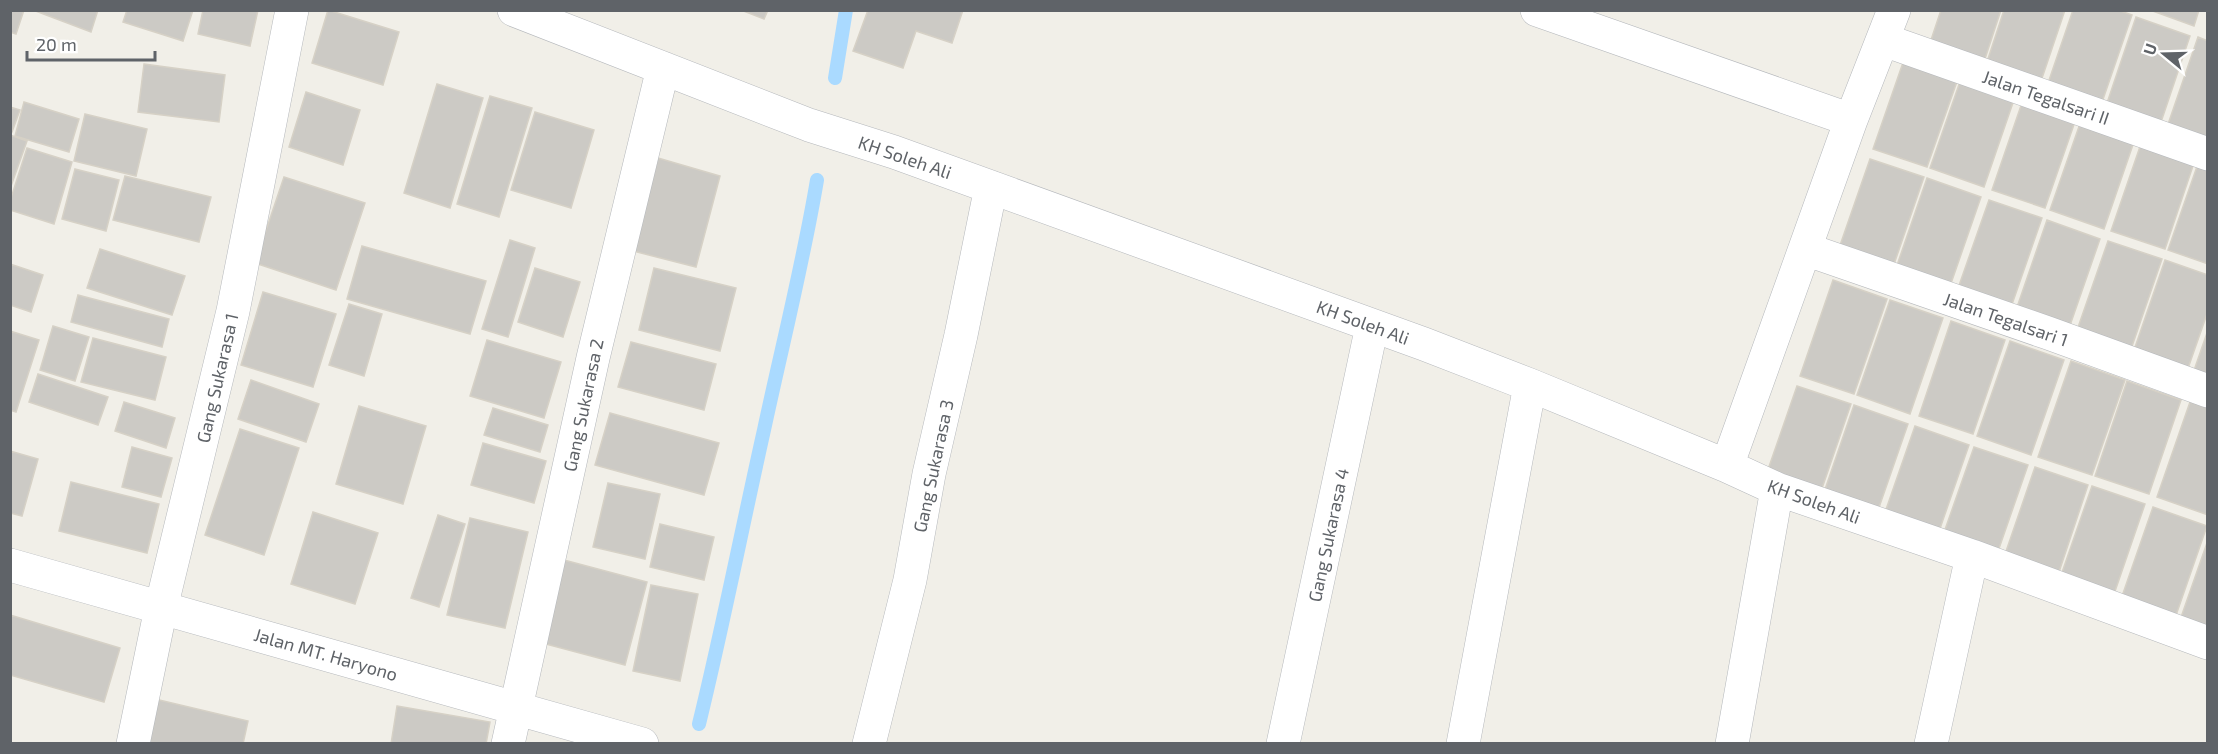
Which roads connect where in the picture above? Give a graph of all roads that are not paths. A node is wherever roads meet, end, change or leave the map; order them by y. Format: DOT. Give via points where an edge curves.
graph roads {
  1 [pos="292,10"];
  2 [pos="514,10"];
  3 [pos="1537,10"];
  4 [pos="1590,19"];
  5 [pos="1889,25"];
  6 [pos="663,68"];
  7 [pos="1851,120"];
  8 [pos="2208,154"];
  9 [pos="991,187"];
  10 [pos="1804,249"];
  11 [pos="1372,326"];
  12 [pos="1530,385"];
  13 [pos="2208,391"];
  14 [pos="1727,466"];
  15 [pos="1777,489"];
  16 [pos="1972,556"];
  17 [pos="10,565"];
  18 [pos="161,608"];
  19 [pos="2208,643"];
  20 [pos="517,708"];
  21 [pos="133,744"];
  22 [pos="508,744"];
  23 [pos="642,744"];
  24 [pos="869,744"];
  25 [pos="1283,744"];
  26 [pos="1463,744"];
  27 [pos="1732,744"];
  28 [pos="1931,744"];
  1 -- 18 [label="street, Gang Sukarasa 1" via="233,311"];
  2 -- 6 [label="street, KH Soleh Ali"];
  3 -- 4 [label="street"];
  4 -- 7 [label="street"];
  5 -- 7 [label="street"];
  5 -- 8 [label="street, Jalan Tegalsari II"];
  6 -- 9 [label="street, KH Soleh Ali" via="809,125"];
  6 -- 20 [label="street, Gang Sukarasa 2" via="593,358"];
  7 -- 10 [label="street"];
  9 -- 11 [label="street, KH Soleh Ali"];
  9 -- 24 [label="street, Gang Sukarasa 3" via="910,580"];
  10 -- 13 [label="street, Jalan Tegalsari 1"];
  10 -- 14 [label="street"];
  11 -- 12 [label="street, KH Soleh Ali"];
  11 -- 25 [label="street, Gang Sukarasa 4"];
  12 -- 14 [label="street, KH Soleh Ali"];
  12 -- 26 [label="street"];
  14 -- 15 [label="street, KH Soleh Ali"];
  15 -- 16 [label="street, KH Soleh Ali"];
  15 -- 27 [label="street"];
  16 -- 19 [label="street, KH Soleh Ali"];
  16 -- 28 [label="street"];
  17 -- 18 [label="street, Jalan MT. Haryono"];
  18 -- 20 [label="street, Jalan MT. Haryono"];
  18 -- 21 [label="street, Gang Sukarasa 1"];
  20 -- 22 [label="street, Gang Sukarasa 2"];
  20 -- 23 [label="street, Jalan MT. Haryono"];
}
